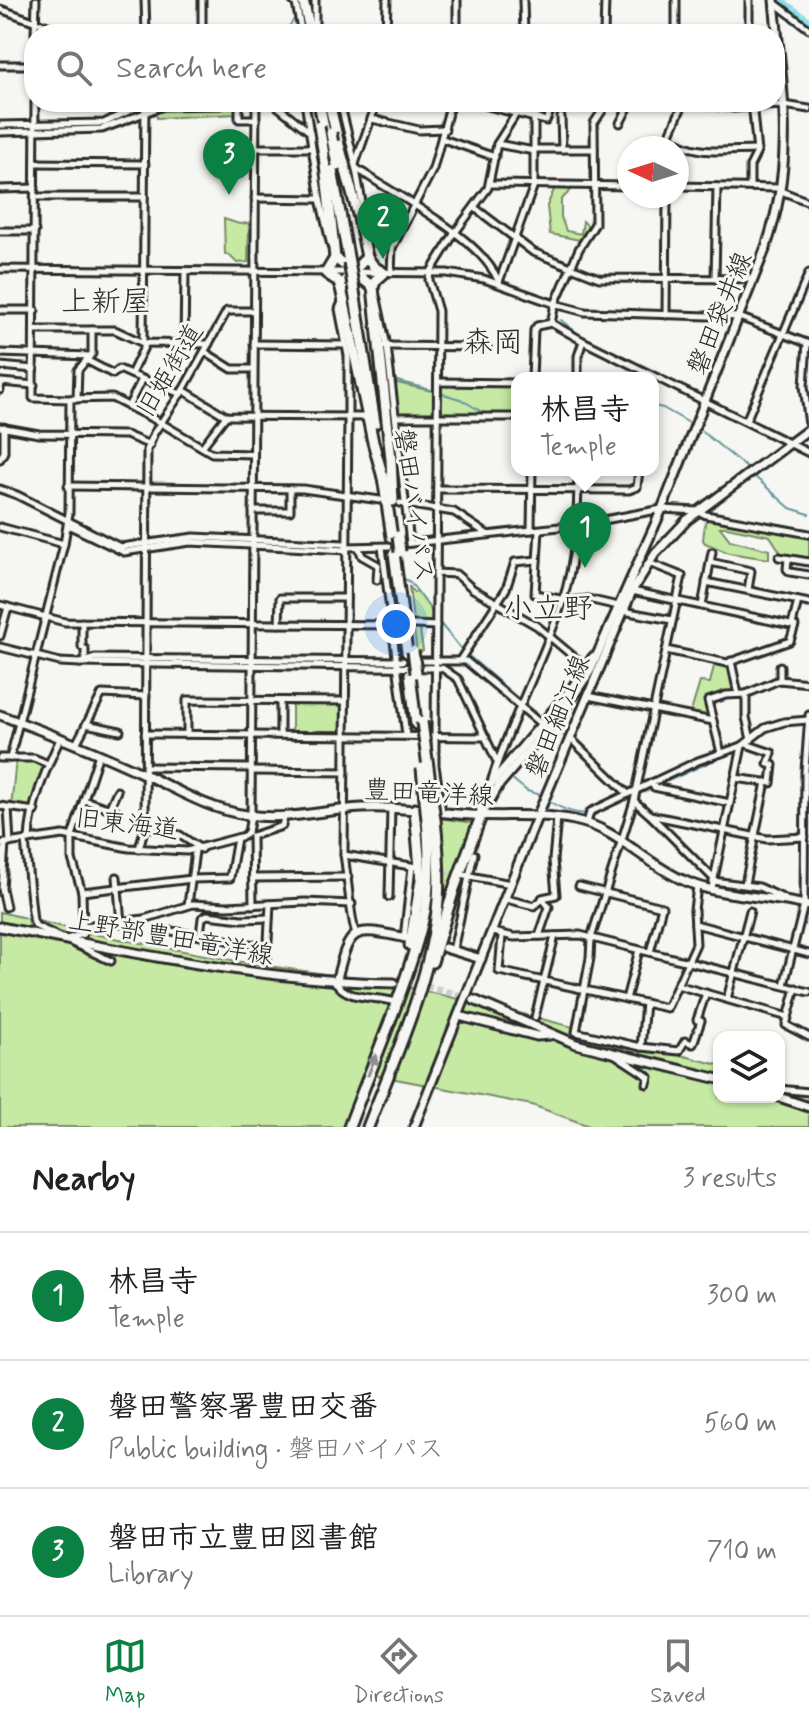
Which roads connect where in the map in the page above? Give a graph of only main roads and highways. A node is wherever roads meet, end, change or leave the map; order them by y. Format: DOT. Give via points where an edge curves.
graph roads {
  1 [pos="298,0"];
  2 [pos="773,1"];
  3 [pos="305,24"];
  4 [pos="774,24"];
  5 [pos="323,112"];
  6 [pos="326,112"];
  7 [pos="784,112"];
  8 [pos="325,131"];
  9 [pos="341,163"];
  10 [pos="334,254"];
  11 [pos="367,257"];
  12 [pos="353,273"];
  13 [pos="356,284"];
  14 [pos="341,288"];
  15 [pos="374,291"];
  16 [pos="809,427"];
  17 [pos="384,481"];
  18 [pos="399,503"];
  19 [pos="396,545"];
  20 [pos="620,608"];
  21 [pos="610,623"];
  22 [pos="567,700"];
  23 [pos="0,715"];
  24 [pos="579,718"];
  25 [pos="415,809"];
  26 [pos="481,816"];
  27 [pos="435,817"];
  28 [pos="537,817"];
  29 [pos="806,906"];
  30 [pos="0,927"];
  31 [pos="405,938"];
  32 [pos="449,949"];
  33 [pos="481,959"];
  34 [pos="336,982"];
  35 [pos="394,983"];
  36 [pos="474,1000"];
  37 [pos="396,1002"];
  38 [pos="413,1010"];
  39 [pos="458,1019"];
  40 [pos="552,1035"];
  41 [pos="713,1077"];
  42 [pos="785,1099"];
  43 [pos="809,1107"];
  44 [pos="349,1127"];
  45 [pos="368,1127"];
  46 [pos="414,1127"];
  1 -- 3 [label="highway"];
  2 -- 4 [label="main road, 磐田袋井線"];
  5 -- 8 [label="highway"];
  6 -- 9 [label="highway, bridge"];
  7 -- 20 [label="main road, 磐田袋井線" via="786,156 771,234"];
  8 -- 9 [label="highway, bridge"];
  8 -- 9 [label="highway, 磐田バイパス, bridge"];
  9 -- 10 [label="highway"];
  9 -- 11 [label="highway"];
  9 -- 13 [label="highway, 磐田バイパス, bridge"];
  10 -- 12 [label="highway"];
  10 -- 14 [label="highway" via="326,273"];
  11 -- 12 [label="highway"];
  11 -- 15 [label="highway" via="388,273 376,280"];
  12 -- 14 [label="highway"];
  12 -- 15 [label="highway"];
  13 -- 17 [label="highway, 磐田バイパス"];
  13 -- 18 [label="highway, 磐田バイパス"];
  14 -- 17 [label="highway"];
  15 -- 18 [label="highway"];
  16 -- 20 [label="main road, 磐田細江線" via="672,535"];
  17 -- 19 [label="highway, 磐田バイパス"];
  18 -- 19 [label="highway, 磐田バイパス"];
  19 -- 27 [label="highway, 磐田バイパス, bridge" via="403,658 413,673"];
  20 -- 21 [label="main road, 磐田袋井線"];
  20 -- 24 [label="main road, 磐田細江線"];
  21 -- 22 [label="main road, 磐田袋井線"];
  21 -- 22 [label="main road, 磐田袋井線" via="590,671"];
  22 -- 24 [label="main road"];
  22 -- 26 [label="main road, 磐田袋井線" via="499,785"];
  22 -- 26 [label="main road, 磐田袋井線" via="490,778"];
  23 -- 25 [label="main road, 豊田竜洋線" via="145,771 206,804 251,816"];
  24 -- 28 [label="main road, 磐田細江線"];
  25 -- 27 [label="main road, 豊田竜洋線"];
  25 -- 37 [label="highway" via="421,880"];
  26 -- 27 [label="main road, 豊田竜洋線"];
  26 -- 28 [label="main road, 豊田竜洋線"];
  26 -- 38 [label="highway"];
  27 -- 37 [label="highway, 磐田バイパス" via="423,923"];
  27 -- 38 [label="highway, 磐田バイパス" via="436,915"];
  28 -- 29 [label="main road, 豊田竜洋線" via="587,823 697,886 713,882"];
  28 -- 33 [label="main road, 磐田細江線"];
  30 -- 34 [label="main road, 上野部豊田竜洋線"];
  31 -- 34 [label="main road" via="372,930 356,933 347,942"];
  32 -- 33 [label="main road"];
  33 -- 39 [label="main road, 磐田細江線"];
  34 -- 35 [label="main road, 上野部豊田竜洋線"];
  36 -- 40 [label="main road"];
  44 -- 37 [label="highway, one-way"];
  38 -- 45 [label="highway"];
  39 -- 40 [label="main road"];
  39 -- 46 [label="main road, 磐田細江線"];
  40 -- 41 [label="main road"];
  42 -- 43 [label="main road"];
}
